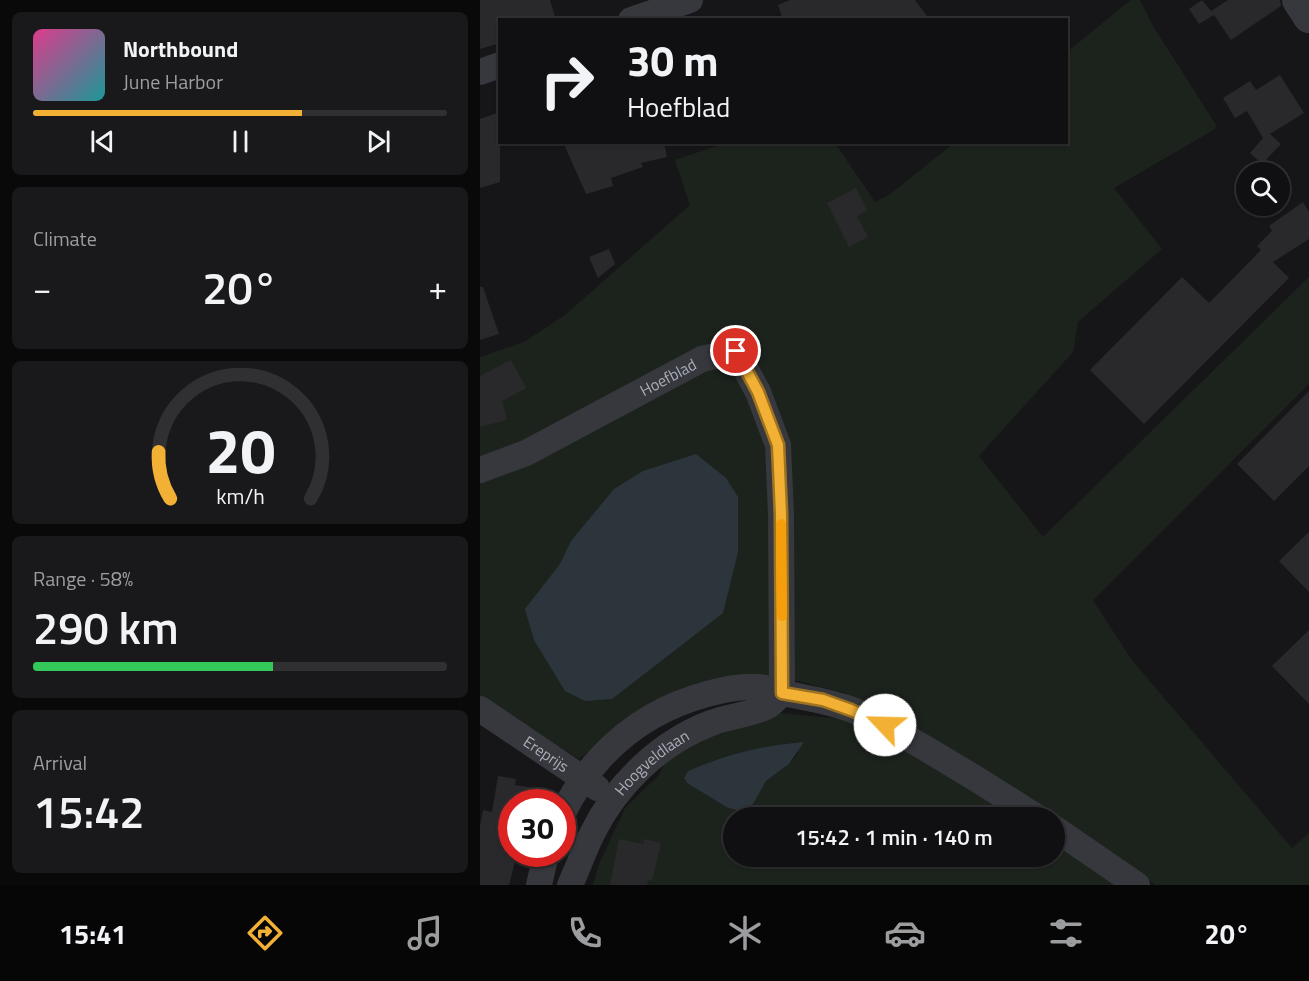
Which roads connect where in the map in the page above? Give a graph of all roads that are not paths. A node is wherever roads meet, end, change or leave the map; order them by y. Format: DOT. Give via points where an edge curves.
graph roads {
  1 [pos="690,0"];
  2 [pos="1298,0"];
  3 [pos="1309,17"];
  4 [pos="637,18"];
  5 [pos="498,66"];
  6 [pos="480,72"];
  7 [pos="480,470"];
  8 [pos="782,693"];
  9 [pos="480,709"];
  10 [pos="584,778"];
  11 [pos="576,791"];
  12 [pos="612,799"];
  13 [pos="1021,807"];
  14 [pos="1065,836"];
  15 [pos="543,867"];
  16 [pos="539,885"];
  17 [pos="570,885"];
  18 [pos="1137,885"];
  1 -- 4 [label="street"];
  2 -- 3 [label="street"];
  5 -- 6 [label="street"];
  7 -- 8 [label="street, Hoefblad" via="526,453 702,359 736,351 758,392 778,445"];
  8 -- 10 [label="street, Hoogveldlaan" via="766,688 726,690 668,708 620,739"];
  8 -- 12 [label="street, Hoogveldlaan" via="770,705 712,722 677,740 640,769"];
  8 -- 13 [label="street, Hoogveldlaan" via="823,700 885,725"];
  9 -- 10 [label="street, Ereprijs"];
  10 -- 11 [label="street, Hoogveldlaan"];
  10 -- 12 [label="street, Ereprijs"];
  12 -- 17 [label="street, Hoogveldlaan" via="591,835"];
  14 -- 18 [label="street"];
  15 -- 16 [label="street"];
}
